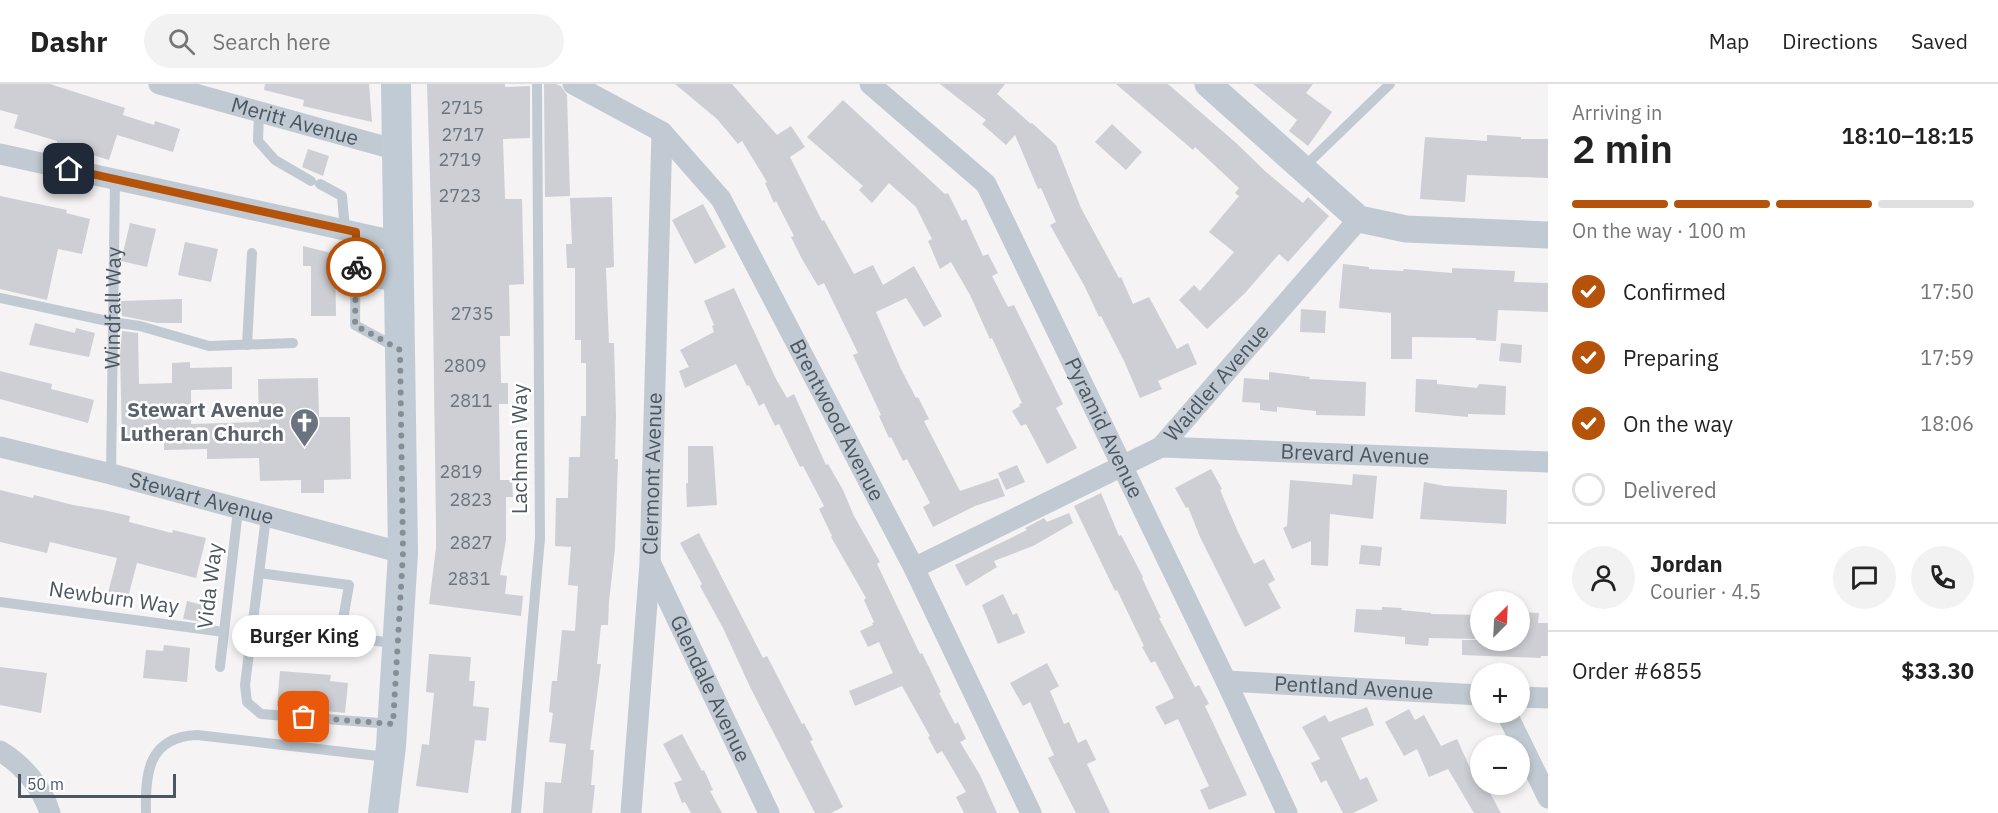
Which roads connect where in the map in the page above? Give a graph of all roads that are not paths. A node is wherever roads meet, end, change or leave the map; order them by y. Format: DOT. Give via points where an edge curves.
graph roads {
  1 [pos="159,84"];
  2 [pos="396,84"];
  3 [pos="537,84"];
  4 [pos="573,84"];
  5 [pos="870,84"];
  6 [pos="1208,84"];
  7 [pos="1390,84"];
  8 [pos="203,90"];
  9 [pos="259,112"];
  10 [pos="662,132"];
  11 [pos="397,150"];
  12 [pos="0,154"];
  13 [pos="1301,170"];
  14 [pos="115,179"];
  15 [pos="1359,219"];
  16 [pos="351,231"];
  17 [pos="1548,235"];
  18 [pos="399,242"];
  19 [pos="252,253"];
  20 [pos="355,281"];
  21 [pos="399,286"];
  22 [pos="0,298"];
  23 [pos="112,322"];
  24 [pos="293,343"];
  25 [pos="247,345"];
  26 [pos="400,350"];
  27 [pos="0,447"];
  28 [pos="1161,447"];
  29 [pos="1548,462"];
  30 [pos="1122,466"];
  31 [pos="111,474"];
  32 [pos="238,510"];
  33 [pos="266,517"];
  34 [pos="403,553"];
  35 [pos="651,563"];
  36 [pos="914,568"];
  37 [pos="259,573"];
  38 [pos="0,602"];
  39 [pos="253,628"];
  40 [pos="224,632"];
  41 [pos="340,637"];
  42 [pos="398,643"];
  43 [pos="220,667"];
  44 [pos="1226,681"];
  45 [pos="1470,694"];
  46 [pos="1530,697"];
  47 [pos="1548,698"];
  48 [pos="1511,723"];
  49 [pos="393,724"];
  50 [pos="0,751"];
  51 [pos="390,758"];
  52 [pos="1548,798"];
  53 [pos="50,813"];
  54 [pos="146,813"];
  55 [pos="383,813"];
  56 [pos="516,813"];
  57 [pos="631,813"];
  58 [pos="770,813"];
  59 [pos="1031,813"];
  60 [pos="1287,813"];
  1 -- 8 [label="street, Meritt Avenue"];
  2 -- 11 [label="main road"];
  3 -- 56 [label="lane, Lachman Way" via="540,538"];
  4 -- 10 [label="street, Brentwood Avenue"];
  5 -- 30 [label="street, Pyramid Avenue" via="986,184"];
  6 -- 13 [label="street"];
  7 -- 13 [label="lane"];
  8 -- 9 [label="street, Meritt Avenue"];
  9 -- 11 [label="street, Meritt Avenue"];
  9 -- 16 [label="lane" via="258,141 274,160 342,196"];
  10 -- 35 [label="street, Clermont Avenue"];
  10 -- 36 [label="street, Brentwood Avenue" via="721,199"];
  11 -- 18 [label="main road"];
  12 -- 14 [label="street"];
  13 -- 15 [label="street"];
  14 -- 16 [label="street"];
  14 -- 23 [label="lane, Windfall Way"];
  15 -- 17 [label="street" via="1406,229"];
  15 -- 28 [label="street, Waidler Avenue"];
  16 -- 18 [label="street"];
  16 -- 20 [label="lane"];
  18 -- 21 [label="main road"];
  19 -- 25 [label="lane"];
  20 -- 21 [label="lane"];
  20 -- 26 [label="lane" via="355,325"];
  21 -- 26 [label="main road"];
  22 -- 23 [label="lane"];
  23 -- 25 [label="lane" via="209,346"];
  23 -- 31 [label="lane, Windfall Way"];
  24 -- 25 [label="lane"];
  26 -- 34 [label="main road"];
  27 -- 31 [label="street, Stewart Avenue"];
  28 -- 29 [label="street, Brevard Avenue"];
  28 -- 30 [label="street, Waidler Avenue"];
  30 -- 36 [label="street, Waidler Avenue"];
  30 -- 44 [label="street, Pyramid Avenue"];
  31 -- 32 [label="street, Stewart Avenue"];
  32 -- 33 [label="street, Stewart Avenue"];
  32 -- 40 [label="lane, Vida Way"];
  33 -- 34 [label="street, Stewart Avenue"];
  33 -- 37 [label="lane"];
  34 -- 42 [label="main road"];
  35 -- 57 [label="street, Clermont Avenue"];
  35 -- 58 [label="street, Glendale Avenue"];
  36 -- 59 [label="street, Brentwood Avenue"];
  37 -- 39 [label="lane"];
  37 -- 41 [label="lane" via="349,585"];
  38 -- 40 [label="lane, Newburn Way"];
  39 -- 41 [label="lane"];
  39 -- 49 [label="lane" via="245,685 248,702 261,714"];
  40 -- 43 [label="lane, Vida Way"];
  41 -- 42 [label="lane"];
  42 -- 49 [label="main road"];
  44 -- 45 [label="street, Pentland Avenue"];
  44 -- 60 [label="street, Pyramid Avenue"];
  46 -- 47 [label="street"];
  48 -- 52 [label="street"];
  49 -- 51 [label="main road"];
  50 -- 53 [label="street" via="33,778"];
  51 -- 54 [label="lane" via="186,736 166,744 150,763"];
  51 -- 55 [label="main road"];
}
